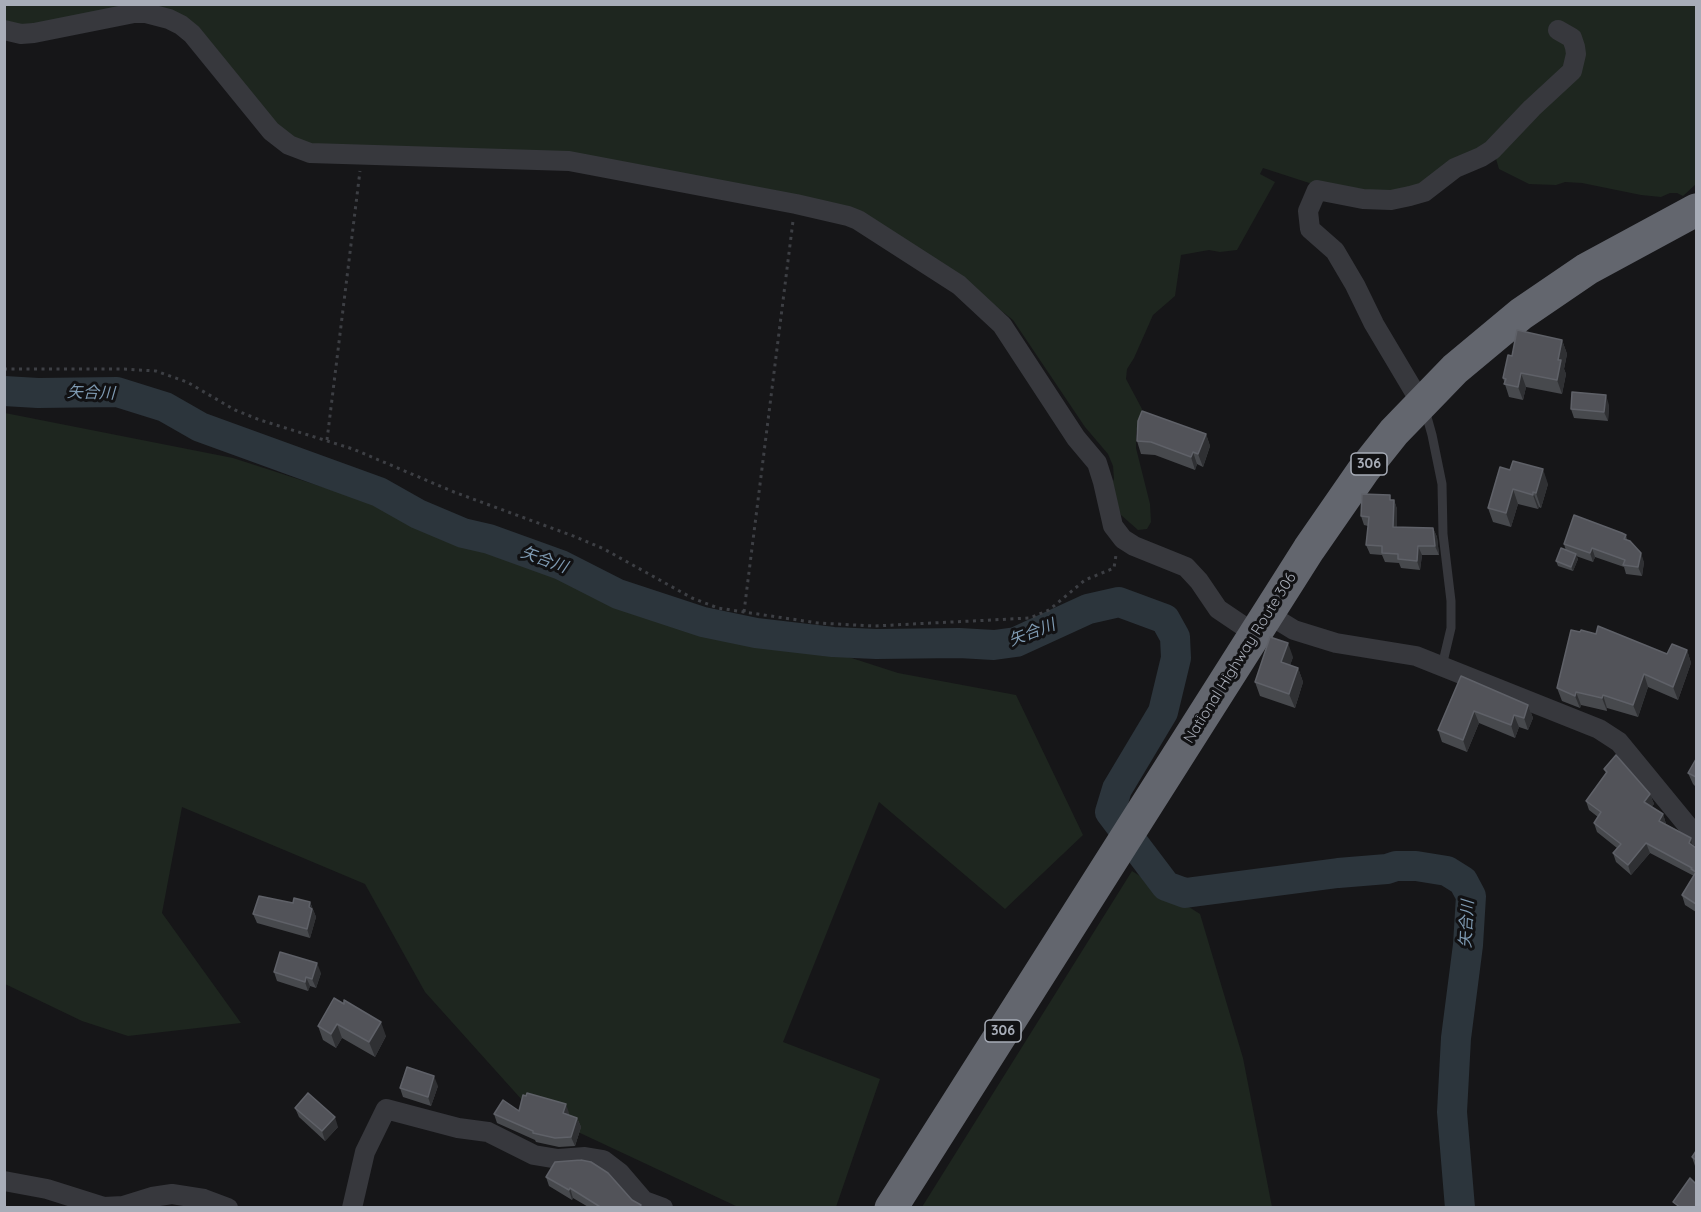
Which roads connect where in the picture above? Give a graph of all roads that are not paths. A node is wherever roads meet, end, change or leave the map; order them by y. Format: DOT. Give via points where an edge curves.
graph roads {
  1 [pos="4,30"];
  2 [pos="1558,30"];
  3 [pos="1696,210"];
  4 [pos="1421,403"];
  5 [pos="1261,624"];
  6 [pos="1442,666"];
  7 [pos="1696,836"];
  8 [pos="4,1180"];
  9 [pos="228,1208"];
  10 [pos="352,1208"];
  11 [pos="663,1208"];
  12 [pos="891,1208"];
  1 -- 5 [label="street" via="34,33 134,13 169,19 192,34 271,131 310,153 569,161 796,204 858,220 959,285 1002,325 1076,438 1097,463 1113,526 1123,539 1186,567 1218,609"];
  2 -- 4 [label="street" via="1572,38 1576,54 1572,71 1492,150 1455,168 1424,192 1391,200 1317,190 1308,211 1310,230 1335,251"];
  3 -- 4 [label="highway, National Highway Route 306 / 306" via="1554,290 1486,342"];
  4 -- 5 [label="highway, National Highway Route 306 / 306" via="1363,471"];
  4 -- 6 [label="lane" via="1428,416 1442,484 1451,601 1451,628"];
  5 -- 6 [label="street" via="1336,643 1416,656"];
  5 -- 12 [label="highway, National Highway Route 306 / 306"];
  6 -- 7 [label="street" via="1611,736"];
  8 -- 9 [label="street" via="104,1207 172,1194"];
  10 -- 11 [label="street" via="365,1152 386,1109 488,1132 534,1155 603,1160 644,1201"];
}
